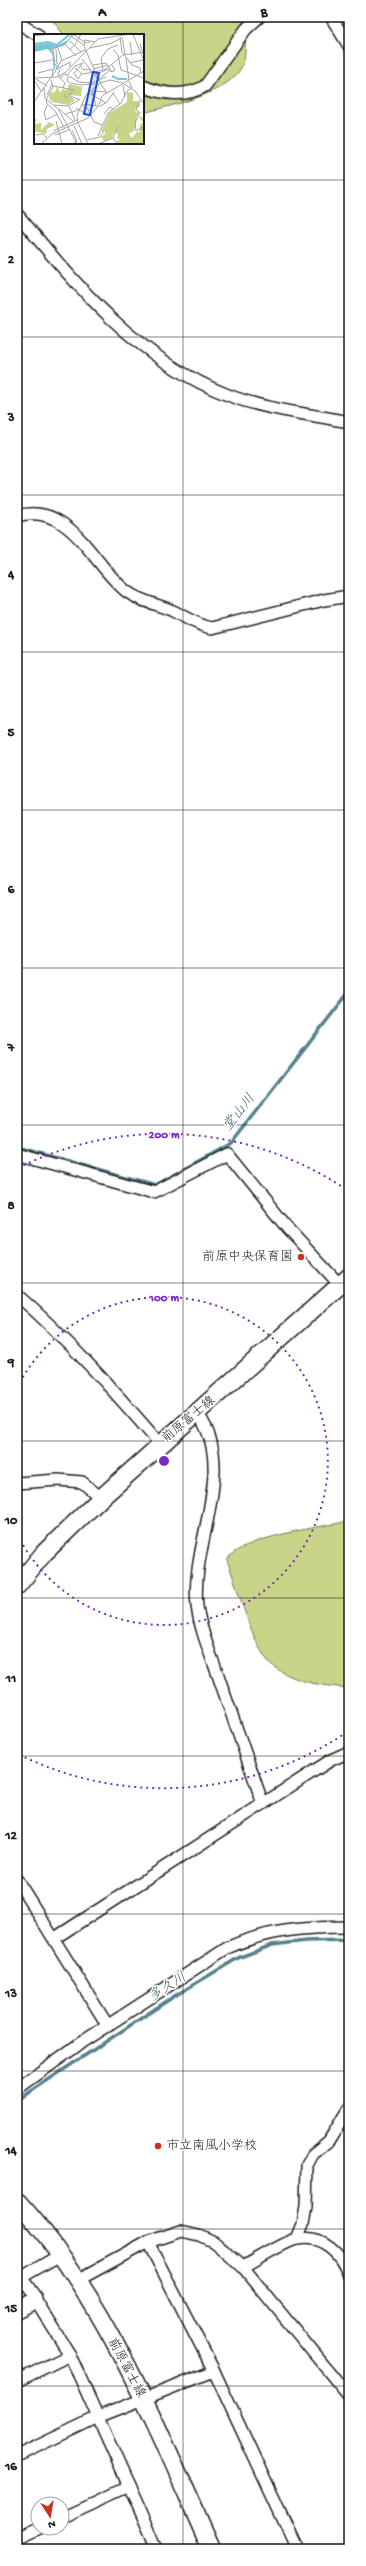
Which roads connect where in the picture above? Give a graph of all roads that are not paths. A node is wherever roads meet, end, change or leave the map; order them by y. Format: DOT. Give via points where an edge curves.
graph roads {
  1 [pos="258,17"];
  2 [pos="331,17"];
  3 [pos="17,22"];
  4 [pos="36,34"];
  5 [pos="349,46"];
  6 [pos="144,86"];
  7 [pos="17,214"];
  8 [pos="349,422"];
  9 [pos="17,516"];
  10 [pos="349,596"];
  11 [pos="17,1154"];
  12 [pos="345,1281"];
  13 [pos="17,1295"];
  14 [pos="198,1414"];
  15 [pos="160,1444"];
  16 [pos="17,1483"];
  17 [pos="101,1498"];
  18 [pos="17,1586"];
  19 [pos="349,1752"];
  20 [pos="263,1804"];
  21 [pos="17,1880"];
  22 [pos="349,1927"];
  23 [pos="55,1938"];
  24 [pos="108,2026"];
  25 [pos="17,2089"];
  26 [pos="349,2108"];
  27 [pos="20,2207"];
  28 [pos="296,2239"];
  29 [pos="148,2242"];
  30 [pos="60,2254"];
  31 [pos="243,2267"];
  32 [pos="19,2274"];
  33 [pos="349,2276"];
  34 [pos="78,2280"];
  35 [pos="17,2306"];
  36 [pos="17,2312"];
  37 [pos="70,2355"];
  38 [pos="214,2370"];
  39 [pos="17,2381"];
  40 [pos="349,2396"];
  41 [pos="144,2399"];
  42 [pos="98,2417"];
  43 [pos="17,2456"];
  44 [pos="129,2486"];
  45 [pos="70,2513"];
  46 [pos="30,2532"];
  47 [pos="17,2538"];
  48 [pos="157,2549"];
  49 [pos="212,2549"];
  50 [pos="297,2549"];
  1 -- 6 [label="street" via="246,29 205,86 199,90 182,94"];
  2 -- 5 [label="street"];
  3 -- 4 [label="street"];
  7 -- 8 [label="street" via="97,305 142,345 166,362 230,396"];
  9 -- 10 [label="street" via="31,512 45,514 60,523 85,545 126,590 145,602 174,612 197,625 212,628"];
  11 -- 12 [label="street" via="154,1192 228,1154 288,1229"];
  12 -- 14 [label="main road, 前原富士線"];
  13 -- 15 [label="street" via="44,1318"];
  14 -- 15 [label="main road, 前原富士線"];
  14 -- 20 [label="street" via="207,1426 214,1448 212,1489 198,1576 197,1605 207,1645"];
  15 -- 17 [label="main road, 前原富士線"];
  16 -- 17 [label="street" via="58,1480 82,1482"];
  17 -- 18 [label="main road, 前原富士線" via="44,1553"];
  19 -- 20 [label="street" via="331,1760"];
  20 -- 23 [label="street"];
  21 -- 23 [label="street"];
  22 -- 24 [label="street" via="282,1930 252,1937 226,1948"];
  23 -- 24 [label="street"];
  24 -- 25 [label="street"];
  26 -- 28 [label="street" via="329,2141 313,2154 307,2165 306,2207 303,2224"];
  27 -- 30 [label="main road, 前原富士線"];
  28 -- 31 [label="street"];
  28 -- 33 [label="street" via="322,2241 332,2247 343,2260"];
  29 -- 31 [label="street" via="181,2231 199,2235 214,2242"];
  29 -- 34 [label="street"];
  29 -- 38 [label="street"];
  30 -- 32 [label="street"];
  30 -- 34 [label="main road, 前原富士線"];
  31 -- 40 [label="street"];
  32 -- 35 [label="street" via="36,2298"];
  34 -- 41 [label="main road, 前原富士線"];
  36 -- 37 [label="street" via="37,2302"];
  37 -- 39 [label="street"];
  37 -- 42 [label="street"];
  38 -- 41 [label="street"];
  38 -- 50 [label="street"];
  41 -- 42 [label="street"];
  41 -- 49 [label="main road, 前原富士線"];
  42 -- 43 [label="street"];
  42 -- 44 [label="street"];
  44 -- 45 [label="street"];
  44 -- 48 [label="street"];
  46 -- 47 [label="street"];
}
